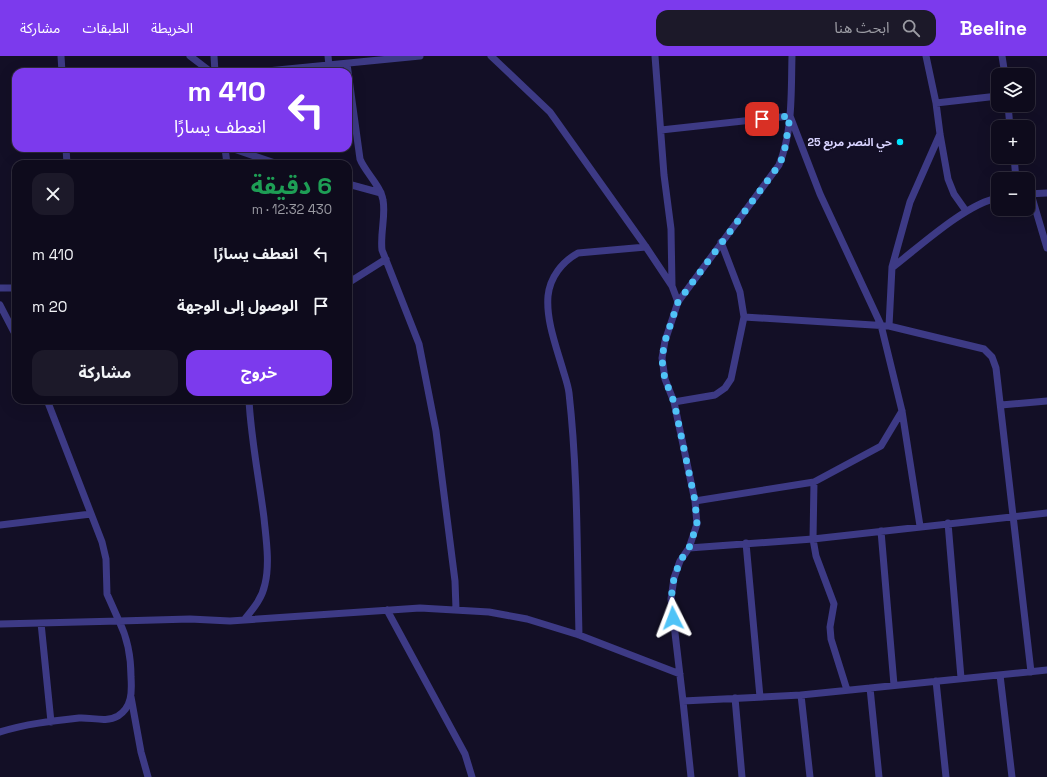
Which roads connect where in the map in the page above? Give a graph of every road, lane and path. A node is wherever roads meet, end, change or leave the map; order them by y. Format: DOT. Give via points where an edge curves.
graph roads {
  1 [pos="61,56"];
  2 [pos="190,56"];
  3 [pos="214,56"];
  4 [pos="328,56"];
  5 [pos="420,56"];
  6 [pos="491,56"];
  7 [pos="655,56"];
  8 [pos="792,56"];
  9 [pos="926,56"];
  10 [pos="1002,56"];
  11 [pos="396,57"];
  12 [pos="347,64"];
  13 [pos="329,66"];
  14 [pos="62,68"];
  15 [pos="206,68"];
  16 [pos="215,68"];
  17 [pos="305,68"];
  18 [pos="348,68"];
  19 [pos="1003,68"];
  20 [pos="991,97"];
  21 [pos="352,101"];
  22 [pos="936,103"];
  23 [pos="790,116"];
  24 [pos="661,130"];
  25 [pos="940,134"];
  26 [pos="243,152"];
  27 [pos="266,160"];
  28 [pos="352,185"];
  29 [pos="381,192"];
  30 [pos="1047,193"];
  31 [pos="1035,194"];
  32 [pos="991,199"];
  33 [pos="1035,210"];
  34 [pos="966,211"];
  35 [pos="721,242"];
  36 [pos="646,247"];
  37 [pos="1047,248"];
  38 [pos="386,259"];
  39 [pos="892,268"];
  40 [pos="352,280"];
  41 [pos="672,286"];
  42 [pos="0,288"];
  43 [pos="12,288"];
  44 [pos="678,302"];
  45 [pos="0,305"];
  46 [pos="744,317"];
  47 [pos="885,326"];
  48 [pos="12,328"];
  49 [pos="1047,401"];
  50 [pos="674,402"];
  51 [pos="48,404"];
  52 [pos="249,404"];
  53 [pos="1001,405"];
  54 [pos="902,411"];
  55 [pos="814,482"];
  56 [pos="695,501"];
  57 [pos="1047,513"];
  58 [pos="91,514"];
  59 [pos="1014,516"];
  60 [pos="948,523"];
  61 [pos="0,525"];
  62 [pos="920,526"];
  63 [pos="881,531"];
  64 [pos="813,539"];
  65 [pos="746,543"];
  66 [pos="689,548"];
  67 [pos="456,609"];
  68 [pos="387,610"];
  69 [pos="244,620"];
  70 [pos="119,621"];
  71 [pos="42,623"];
  72 [pos="0,624"];
  73 [pos="579,635"];
  74 [pos="1047,670"];
  75 [pos="1031,672"];
  76 [pos="680,674"];
  77 [pos="1000,675"];
  78 [pos="961,678"];
  79 [pos="936,681"];
  80 [pos="894,685"];
  81 [pos="870,688"];
  82 [pos="847,690"];
  83 [pos="801,695"];
  84 [pos="131,697"];
  85 [pos="760,697"];
  86 [pos="735,698"];
  87 [pos="683,701"];
  88 [pos="51,722"];
  89 [pos="0,732"];
  90 [pos="147,776"];
  91 [pos="472,777"];
  92 [pos="691,777"];
  93 [pos="742,777"];
  94 [pos="810,777"];
  95 [pos="879,777"];
  96 [pos="946,777"];
  97 [pos="1012,777"];
  1 -- 14 [label="street"];
  2 -- 15 [label="street"];
  3 -- 16 [label="street"];
  4 -- 13 [label="street"];
  5 -- 11 [label="street"];
  6 -- 36 [label="street" via="550,112"];
  7 -- 24 [label="street"];
  8 -- 23 [label="street"];
  9 -- 22 [label="street"];
  10 -- 19 [label="street"];
  11 -- 12 [label="street"];
  12 -- 13 [label="street"];
  12 -- 18 [label="street"];
  13 -- 17 [label="street"];
  20 -- 22 [label="street"];
  21 -- 29 [label="street" via="360,159"];
  22 -- 25 [label="street"];
  23 -- 24 [label="street"];
  23 -- 35 [label="street" via="784,154 779,165"];
  23 -- 47 [label="street" via="820,194"];
  24 -- 41 [label="street" via="671,228"];
  25 -- 34 [label="street" via="950,186"];
  25 -- 39 [label="street" via="910,202"];
  26 -- 27 [label="street"];
  28 -- 29 [label="street"];
  29 -- 38 [label="street" via="384,209 381,239"];
  30 -- 31 [label="street"];
  32 -- 34 [label="street"];
  33 -- 37 [label="street"];
  34 -- 39 [label="street"];
  35 -- 44 [label="street"];
  35 -- 46 [label="street" via="740,292"];
  36 -- 41 [label="street"];
  36 -- 73 [label="street" via="578,253 560,267 549,288 551,330 569,392 576,484"];
  38 -- 40 [label="street"];
  38 -- 67 [label="street" via="419,344 436,431 455,581"];
  39 -- 47 [label="street"];
  41 -- 44 [label="street"];
  42 -- 43 [label="street"];
  44 -- 50 [label="street" via="662,358 665,379"];
  45 -- 48 [label="street"];
  46 -- 47 [label="street"];
  46 -- 50 [label="street" via="731,379 725,388 715,395"];
  47 -- 53 [label="street" via="984,349 992,357 996,368"];
  47 -- 54 [label="street"];
  49 -- 53 [label="street"];
  50 -- 56 [label="street"];
  51 -- 58 [label="street"];
  52 -- 69 [label="street" via="266,533 268,573 260,598"];
  53 -- 59 [label="street"];
  54 -- 55 [label="street" via="881,446"];
  54 -- 62 [label="street"];
  55 -- 56 [label="street"];
  55 -- 64 [label="street"];
  56 -- 66 [label="street" via="697,524"];
  57 -- 59 [label="street"];
  58 -- 61 [label="street"];
  58 -- 70 [label="street" via="106,559 108,600"];
  59 -- 60 [label="street"];
  59 -- 75 [label="street"];
  60 -- 62 [label="street"];
  60 -- 78 [label="street"];
  62 -- 63 [label="street"];
  63 -- 64 [label="street"];
  63 -- 80 [label="street"];
  64 -- 65 [label="street"];
  64 -- 82 [label="street" via="816,556 834,604 830,627 831,640"];
  65 -- 66 [label="street"];
  65 -- 85 [label="street"];
  66 -- 76 [label="street" via="680,561 674,578 671,599"];
  67 -- 68 [label="street"];
  67 -- 73 [label="street" via="527,619"];
  68 -- 69 [label="street"];
  68 -- 91 [label="street" via="465,754"];
  69 -- 70 [label="street"];
  70 -- 71 [label="street"];
  70 -- 84 [label="street" via="128,641"];
  71 -- 72 [label="street"];
  71 -- 88 [label="street"];
  73 -- 76 [label="street"];
  74 -- 75 [label="street"];
  75 -- 77 [label="street"];
  76 -- 87 [label="street"];
  77 -- 78 [label="street"];
  77 -- 97 [label="street"];
  78 -- 79 [label="street"];
  79 -- 80 [label="street"];
  79 -- 96 [label="street"];
  80 -- 81 [label="street"];
  81 -- 82 [label="street"];
  81 -- 95 [label="street"];
  82 -- 83 [label="street"];
  83 -- 85 [label="street"];
  83 -- 94 [label="street"];
  84 -- 88 [label="street" via="124,711 114,718 80,718"];
  84 -- 90 [label="street"];
  85 -- 86 [label="street"];
  86 -- 87 [label="street"];
  86 -- 93 [label="street"];
  87 -- 92 [label="street"];
  88 -- 89 [label="street"];
}
